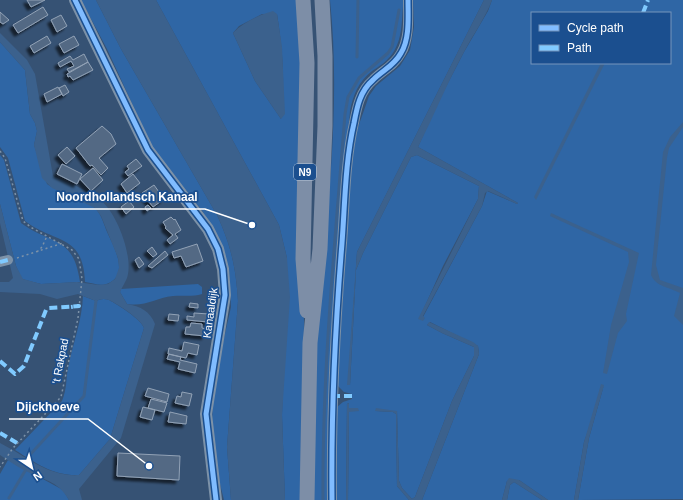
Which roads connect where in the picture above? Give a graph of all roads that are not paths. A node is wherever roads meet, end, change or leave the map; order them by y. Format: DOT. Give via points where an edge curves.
graph roads {
  1 [pos="75,0"];
  2 [pos="303,0"];
  3 [pos="322,0"];
  4 [pos="408,0"];
  5 [pos="310,343"];
  6 [pos="216,500"];
  7 [pos="307,500"];
  8 [pos="332,500"];
  1 -- 6 [label="street, Kanaaldijk" via="148,150 208,229 218,249 223,268 225,295 206,414"];
  2 -- 5 [label="main road, N9" via="307,63 303,259"];
  3 -- 5 [label="main road, N9" via="325,126 319,256"];
  4 -- 8 [label="street" via="407,31 402,52 392,65 372,80 360,97 353,126 334,349"];
  5 -- 7 [label="main road, N9"];
}
